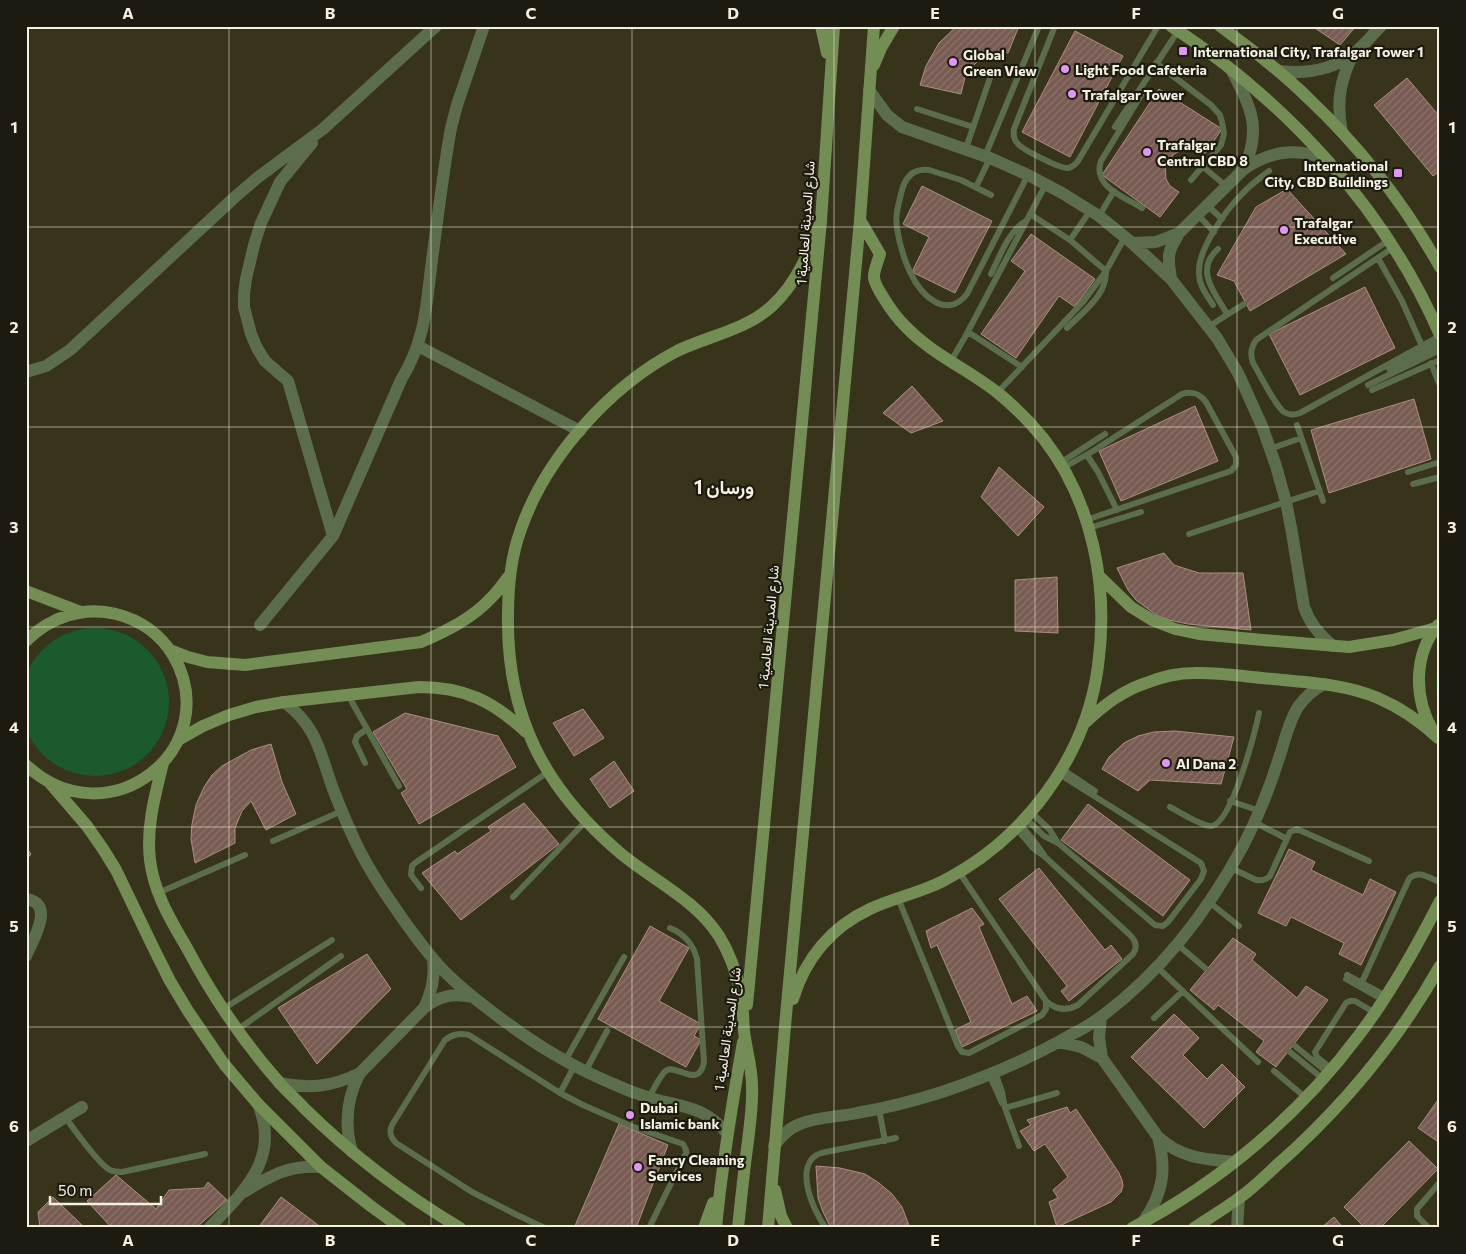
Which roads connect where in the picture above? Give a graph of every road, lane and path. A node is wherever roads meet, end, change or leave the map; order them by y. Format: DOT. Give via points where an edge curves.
graph roads {
  1 [pos="436,26"];
  2 [pos="484,26"];
  3 [pos="822,26"];
  4 [pos="834,26"];
  5 [pos="874,26"];
  6 [pos="894,26"];
  7 [pos="1039,26"];
  8 [pos="1055,26"];
  9 [pos="1158,26"];
  10 [pos="1220,26"];
  11 [pos="1381,26"];
  12 [pos="1174,28"];
  13 [pos="1354,54"];
  14 [pos="1440,56"];
  15 [pos="1440,62"];
  16 [pos="1156,63"];
  17 [pos="1232,71"];
  18 [pos="1279,71"];
  19 [pos="870,74"];
  20 [pos="830,77"];
  21 [pos="990,78"];
  22 [pos="869,90"];
  23 [pos="1142,92"];
  24 [pos="917,109"];
  25 [pos="973,127"];
  26 [pos="1115,128"];
  27 [pos="323,129"];
  28 [pos="1342,132"];
  29 [pos="966,148"];
  30 [pos="987,157"];
  31 [pos="1324,158"];
  32 [pos="1202,166"];
  33 [pos="1244,168"];
  34 [pos="1269,172"];
  35 [pos="1028,175"];
  36 [pos="1191,180"];
  37 [pos="1046,184"];
  38 [pos="1226,186"];
  39 [pos="976,187"];
  40 [pos="1114,191"];
  41 [pos="991,194"];
  42 [pos="1208,205"];
  43 [pos="1142,208"];
  44 [pos="1094,213"];
  45 [pos="1030,214"];
  46 [pos="1198,215"];
  47 [pos="1222,219"];
  48 [pos="860,220"];
  49 [pos="821,221"];
  50 [pos="1027,221"];
  51 [pos="1214,232"];
  52 [pos="1179,234"];
  53 [pos="1070,240"];
  54 [pos="1128,240"];
  55 [pos="1392,244"];
  56 [pos="1218,249"];
  57 [pos="1378,258"];
  58 [pos="1440,267"];
  59 [pos="1106,271"];
  60 [pos="991,274"];
  61 [pos="1333,278"];
  62 [pos="1171,279"];
  63 [pos="1244,304"];
  64 [pos="1213,305"];
  65 [pos="1227,314"];
  66 [pos="1208,327"];
  67 [pos="1068,328"];
  68 [pos="968,332"];
  69 [pos="1440,336"];
  70 [pos="1440,343"];
  71 [pos="418,346"];
  72 [pos="1422,346"];
  73 [pos="1440,350"];
  74 [pos="1440,360"];
  75 [pos="951,361"];
  76 [pos="1431,363"];
  77 [pos="1022,367"];
  78 [pos="26,372"];
  79 [pos="1369,385"];
  80 [pos="1440,386"];
  81 [pos="997,392"];
  82 [pos="1296,425"];
  83 [pos="580,431"];
  84 [pos="1105,434"];
  85 [pos="1301,438"];
  86 [pos="1270,449"];
  87 [pos="1087,455"];
  88 [pos="1440,462"];
  89 [pos="1061,466"];
  90 [pos="1408,472"];
  91 [pos="1440,477"];
  92 [pos="1412,484"];
  93 [pos="1319,491"];
  94 [pos="1286,502"];
  95 [pos="1323,502"];
  96 [pos="1117,510"];
  97 [pos="1142,512"];
  98 [pos="1088,524"];
  99 [pos="1189,534"];
  100 [pos="333,536"];
  101 [pos="510,575"];
  102 [pos="1099,576"];
  103 [pos="26,591"];
  104 [pos="81,612"];
  105 [pos="260,625"];
  106 [pos="1438,626"];
  107 [pos="26,641"];
  108 [pos="1333,646"];
  109 [pos="170,650"];
  110 [pos="1324,684"];
  111 [pos="348,695"];
  112 [pos="284,702"];
  113 [pos="1259,713"];
  114 [pos="1086,722"];
  115 [pos="367,729"];
  116 [pos="528,733"];
  117 [pos="1439,739"];
  118 [pos="178,740"];
  119 [pos="163,763"];
  120 [pos="365,763"];
  121 [pos="26,765"];
  122 [pos="548,772"];
  123 [pos="1060,772"];
  124 [pos="50,783"];
  125 [pos="399,786"];
  126 [pos="1095,791"];
  127 [pos="1230,801"];
  128 [pos="1170,807"];
  129 [pos="342,810"];
  130 [pos="1257,816"];
  131 [pos="586,821"];
  132 [pos="1023,821"];
  133 [pos="1287,839"];
  134 [pos="273,842"];
  135 [pos="245,855"];
  136 [pos="1369,861"];
  137 [pos="1230,868"];
  138 [pos="959,872"];
  139 [pos="1440,882"];
  140 [pos="421,888"];
  141 [pos="158,893"];
  142 [pos="513,897"];
  143 [pos="898,898"];
  144 [pos="26,899"];
  145 [pos="1440,901"];
  146 [pos="1209,902"];
  147 [pos="1239,926"];
  148 [pos="670,928"];
  149 [pos="332,940"];
  150 [pos="1177,944"];
  151 [pos="26,956"];
  152 [pos="341,956"];
  153 [pos="624,957"];
  154 [pos="433,958"];
  155 [pos="1440,966"];
  156 [pos="1157,967"];
  157 [pos="1205,968"];
  158 [pos="1362,982"];
  159 [pos="1183,991"];
  160 [pos="473,997"];
  161 [pos="1385,998"];
  162 [pos="1046,1002"];
  163 [pos="424,1008"];
  164 [pos="222,1009"];
  165 [pos="1375,1013"];
  166 [pos="1101,1017"];
  167 [pos="1154,1018"];
  168 [pos="785,1026"];
  169 [pos="237,1030"];
  170 [pos="607,1032"];
  171 [pos="744,1035"];
  172 [pos="1058,1042"];
  173 [pos="1295,1046"];
  174 [pos="1290,1052"];
  175 [pos="1102,1058"];
  176 [pos="1258,1062"];
  177 [pos="575,1067"];
  178 [pos="1273,1072"];
  179 [pos="360,1073"];
  180 [pos="992,1073"];
  181 [pos="1328,1074"];
  182 [pos="279,1083"];
  183 [pos="560,1092"];
  184 [pos="1057,1092"];
  185 [pos="649,1098"];
  186 [pos="1305,1099"];
  187 [pos="258,1104"];
  188 [pos="82,1107"];
  189 [pos="1005,1108"];
  190 [pos="878,1109"];
  191 [pos="65,1117"];
  192 [pos="727,1133"];
  193 [pos="1158,1137"];
  194 [pos="896,1138"];
  195 [pos="26,1141"];
  196 [pos="885,1141"];
  197 [pos="774,1146"];
  198 [pos="1019,1146"];
  199 [pos="352,1152"];
  200 [pos="205,1154"];
  201 [pos="1234,1162"];
  202 [pos="321,1166"];
  203 [pos="772,1172"];
  204 [pos="720,1182"];
  205 [pos="1440,1182"];
  206 [pos="240,1195"];
  207 [pos="1239,1198"];
  208 [pos="768,1221"];
  209 [pos="1138,1225"];
  210 [pos="210,1228"];
  211 [pos="401,1228"];
  212 [pos="460,1228"];
  213 [pos="545,1228"];
  214 [pos="649,1228"];
  215 [pos="704,1228"];
  216 [pos="716,1228"];
  217 [pos="738,1228"];
  218 [pos="786,1228"];
  219 [pos="826,1228"];
  220 [pos="1194,1228"];
  221 [pos="1237,1228"];
  222 [pos="1429,1228"];
  1 -- 27 [label="street"];
  2 -- 71 [label="street" via="451,128 426,314"];
  3 -- 20 [label="street"];
  4 -- 20 [label="street, شارع المدينة العالمية 1"];
  5 -- 19 [label="street"];
  6 -- 19 [label="street"];
  7 -- 30 [label="lane"];
  8 -- 9 [label="lane" via="1013,134 1024,148 1068,168 1078,161"];
  10 -- 18 [label="street"];
  11 -- 13 [label="street"];
  12 -- 16 [label="lane"];
  12 -- 17 [label="street"];
  13 -- 18 [label="street" via="1335,65 1313,71"];
  13 -- 28 [label="street" via="1339,91 1338,112"];
  14 -- 15 [label="lane"];
  16 -- 26 [label="lane"];
  16 -- 32 [label="lane" via="1220,115 1223,140"];
  17 -- 31 [label="street" via="1281,113"];
  17 -- 33 [label="street" via="1249,105 1254,131"];
  18 -- 28 [label="street"];
  19 -- 22 [label="street"];
  20 -- 49 [label="street, شارع المدينة العالمية 1"];
  21 -- 25 [label="lane"];
  22 -- 29 [label="street" via="887,115 902,127"];
  22 -- 48 [label="street"];
  23 -- 40 [label="lane" via="1099,166 1100,178"];
  24 -- 25 [label="lane"];
  25 -- 29 [label="lane"];
  27 -- 78 [label="street" via="242,191 70,350 46,366"];
  27 -- 100 [label="street" via="285,176 270,202 254,244 244,301 250,334 257,348 265,361 288,381"];
  28 -- 58 [label="street" via="1399,202"];
  29 -- 30 [label="street"];
  30 -- 35 [label="street"];
  30 -- 39 [label="lane"];
  31 -- 33 [label="street" via="1283,152 1269,155"];
  31 -- 55 [label="street"];
  32 -- 36 [label="lane"];
  32 -- 38 [label="lane"];
  33 -- 38 [label="street"];
  34 -- 47 [label="lane" via="1243,193"];
  35 -- 37 [label="street"];
  35 -- 39 [label="lane" via="967,294 954,305 943,305 921,290 909,271 896,227 902,190 909,175 924,169"];
  37 -- 44 [label="street"];
  37 -- 45 [label="lane"];
  38 -- 42 [label="street"];
  39 -- 41 [label="lane"];
  40 -- 43 [label="lane"];
  40 -- 44 [label="lane"];
  42 -- 46 [label="street"];
  42 -- 47 [label="lane"];
  44 -- 53 [label="lane"];
  44 -- 54 [label="street"];
  45 -- 50 [label="lane"];
  45 -- 53 [label="lane"];
  46 -- 51 [label="lane"];
  46 -- 52 [label="street"];
  47 -- 51 [label="lane"];
  48 -- 75 [label="street" via="880,254 874,277 882,296 907,329"];
  48 -- 168 [label="street"];
  49 -- 83 [label="street" via="800,269 784,294 769,309 742,325 654,364 612,396"];
  49 -- 171 [label="street, شارع المدينة العالمية 1"];
  50 -- 60 [label="lane" via="1013,232"];
  50 -- 68 [label="lane"];
  51 -- 64 [label="lane" via="1204,249 1199,275"];
  52 -- 54 [label="street" via="1156,242"];
  52 -- 62 [label="street" via="1169,256"];
  53 -- 59 [label="lane"];
  54 -- 59 [label="lane"];
  54 -- 62 [label="street"];
  55 -- 57 [label="lane"];
  55 -- 61 [label="lane"];
  55 -- 69 [label="street"];
  56 -- 65 [label="lane" via="1210,258 1207,275"];
  57 -- 72 [label="lane"];
  57 -- 72 [label="lane" via="1256,340 1251,350 1253,363 1279,406 1286,413 1295,414"];
  59 -- 67 [label="lane" via="1103,289"];
  59 -- 77 [label="lane" via="1083,302"];
  62 -- 66 [label="street"];
  63 -- 65 [label="lane"];
  65 -- 66 [label="lane"];
  66 -- 86 [label="street" via="1238,373"];
  68 -- 75 [label="lane"];
  68 -- 77 [label="lane"];
  69 -- 72 [label="lane"];
  70 -- 79 [label="lane"];
  71 -- 83 [label="street"];
  71 -- 100 [label="street"];
  73 -- 79 [label="lane"];
  74 -- 76 [label="lane"];
  75 -- 81 [label="street"];
  76 -- 79 [label="lane"];
  76 -- 80 [label="lane"];
  77 -- 81 [label="lane"];
  81 -- 89 [label="street" via="1043,438"];
  82 -- 85 [label="lane"];
  83 -- 101 [label="street" via="550,471 528,510"];
  84 -- 89 [label="lane"];
  85 -- 86 [label="lane"];
  85 -- 93 [label="lane"];
  86 -- 94 [label="street"];
  87 -- 89 [label="lane"];
  87 -- 96 [label="lane"];
  87 -- 96 [label="lane" via="1182,394 1191,392 1206,402 1236,458 1236,465 1231,471"];
  88 -- 90 [label="lane"];
  89 -- 98 [label="street"];
  91 -- 92 [label="lane"];
  93 -- 94 [label="lane"];
  93 -- 95 [label="lane"];
  94 -- 99 [label="lane"];
  94 -- 108 [label="street" via="1304,607 1315,629"];
  96 -- 98 [label="lane"];
  97 -- 98 [label="lane"];
  98 -- 102 [label="street"];
  100 -- 105 [label="street"];
  101 -- 109 [label="street" via="471,616 421,642 245,665 206,662"];
  101 -- 116 [label="street" via="509,655 519,708"];
  102 -- 108 [label="street" via="1132,607 1175,629 1252,640"];
  102 -- 114 [label="street" via="1101,641"];
  103 -- 104 [label="street"];
  104 -- 107 [label="street" via="49,623"];
  104 -- 109 [label="street" via="110,612 124,616 160,639"];
  106 -- 108 [label="street" via="1379,643"];
  106 -- 117 [label="street" via="1422,656 1419,690 1422,707"];
  109 -- 118 [label="street" via="182,674 186,701"];
  110 -- 114 [label="street" via="1218,674 1169,676 1124,692"];
  110 -- 117 [label="street" via="1360,692 1394,706"];
  110 -- 130 [label="street" via="1308,695 1297,709"];
  111 -- 112 [label="street"];
  111 -- 115 [label="lane"];
  111 -- 116 [label="street" via="419,687 454,689 486,701"];
  112 -- 118 [label="street" via="256,706 229,715"];
  112 -- 129 [label="street" via="311,729"];
  113 -- 127 [label="lane" via="1248,758"];
  114 -- 123 [label="street"];
  115 -- 120 [label="lane" via="357,736 355,742"];
  115 -- 125 [label="lane"];
  116 -- 122 [label="street"];
  118 -- 119 [label="street"];
  119 -- 124 [label="street" via="150,776 118,791 83,794"];
  119 -- 141 [label="street" via="149,830 150,862"];
  121 -- 124 [label="street"];
  122 -- 131 [label="street"];
  122 -- 140 [label="lane" via="415,863 411,875"];
  123 -- 126 [label="lane"];
  123 -- 132 [label="street"];
  123 -- 132 [label="lane" via="1198,860 1203,866 1203,875 1166,924 1158,926 1058,843"];
  124 -- 187 [label="street" via="103,849 188,1011 224,1064"];
  127 -- 128 [label="lane" via="1220,821 1212,826"];
  127 -- 130 [label="lane"];
  129 -- 134 [label="lane"];
  129 -- 154 [label="street" via="381,888"];
  130 -- 133 [label="lane"];
  130 -- 137 [label="street"];
  131 -- 142 [label="lane"];
  131 -- 171 [label="street" via="622,855 690,905 718,935 741,994"];
  132 -- 138 [label="street"];
  132 -- 162 [label="lane" via="1032,848 1136,942 1133,954 1078,1006 1062,1009"];
  133 -- 136 [label="lane" via="1292,830 1300,830"];
  133 -- 137 [label="lane" via="1267,879 1256,880"];
  135 -- 141 [label="lane"];
  137 -- 146 [label="street"];
  138 -- 143 [label="street" via="942,882"];
  138 -- 162 [label="lane"];
  139 -- 158 [label="lane" via="1420,873 1409,879"];
  141 -- 164 [label="street"];
  143 -- 162 [label="lane" via="962,1052 969,1053 1042,1015"];
  143 -- 168 [label="street" via="851,919 818,947 797,985"];
  144 -- 151 [label="street" via="35,901 42,913"];
  145 -- 161 [label="street"];
  146 -- 147 [label="lane"];
  146 -- 150 [label="street"];
  148 -- 185 [label="lane" via="688,938 695,951 704,1062 702,1069 693,1075 668,1070"];
  149 -- 164 [label="lane"];
  150 -- 156 [label="street"];
  150 -- 157 [label="lane"];
  152 -- 169 [label="lane"];
  153 -- 177 [label="lane"];
  154 -- 160 [label="street"];
  154 -- 163 [label="street" via="434,979"];
  155 -- 207 [label="street" via="1407,1020 1363,1077 1310,1135"];
  156 -- 159 [label="lane"];
  156 -- 166 [label="street"];
  158 -- 161 [label="lane"];
  158 -- 161 [label="lane" via="1347,977"];
  159 -- 167 [label="lane"];
  159 -- 176 [label="lane"];
  160 -- 163 [label="street" via="452,995 437,999"];
  160 -- 177 [label="street" via="526,1037"];
  161 -- 165 [label="street"];
  163 -- 179 [label="street"];
  164 -- 169 [label="street"];
  165 -- 181 [label="street"];
  165 -- 181 [label="lane" via="1353,1000 1346,1004 1315,1052"];
  166 -- 172 [label="street"];
  166 -- 175 [label="street" via="1099,1038"];
  168 -- 197 [label="street"];
  169 -- 182 [label="street"];
  170 -- 177 [label="lane"];
  171 -- 192 [label="street, شارع المدينة العالمية 1"];
  171 -- 217 [label="street" via="750,1060 752,1103"];
  172 -- 175 [label="street" via="1081,1047"];
  172 -- 180 [label="street"];
  173 -- 181 [label="lane"];
  174 -- 181 [label="lane"];
  175 -- 193 [label="street"];
  177 -- 183 [label="lane"];
  177 -- 185 [label="street"];
  178 -- 186 [label="lane"];
  179 -- 182 [label="street" via="320,1086"];
  179 -- 199 [label="street" via="351,1092 347,1112"];
  180 -- 189 [label="lane" via="997,1094"];
  180 -- 190 [label="street" via="941,1092"];
  181 -- 186 [label="street"];
  182 -- 199 [label="street"];
  183 -- 213 [label="lane" via="474,1038 456,1034 445,1040 390,1132 396,1143 449,1178"];
  183 -- 214 [label="lane" via="607,1116 680,1142 685,1147 686,1153"];
  184 -- 189 [label="lane"];
  185 -- 192 [label="street" via="703,1112"];
  186 -- 201 [label="street"];
  187 -- 202 [label="street"];
  187 -- 206 [label="street" via="265,1125 265,1147 258,1167"];
  188 -- 191 [label="street"];
  189 -- 198 [label="lane"];
  190 -- 196 [label="lane"];
  190 -- 197 [label="street" via="811,1120 790,1129"];
  191 -- 195 [label="street"];
  191 -- 200 [label="lane" via="101,1163 116,1172"];
  192 -- 204 [label="street, شارع المدينة العالمية 1"];
  193 -- 201 [label="street" via="1188,1156"];
  193 -- 209 [label="street" via="1163,1175 1156,1200"];
  194 -- 196 [label="lane"];
  196 -- 219 [label="lane" via="821,1153 809,1162 810,1194"];
  197 -- 203 [label="street"];
  199 -- 212 [label="street"];
  201 -- 209 [label="street" via="1189,1196"];
  202 -- 206 [label="street" via="284,1170"];
  202 -- 211 [label="street"];
  203 -- 208 [label="street"];
  203 -- 218 [label="street"];
  204 -- 215 [label="street"];
  204 -- 216 [label="street, شارع المدينة العالمية 1"];
  205 -- 222 [label="lane" via="1417,1209 1417,1216"];
  206 -- 210 [label="street"];
  207 -- 220 [label="street"];
  207 -- 221 [label="street"];
}
